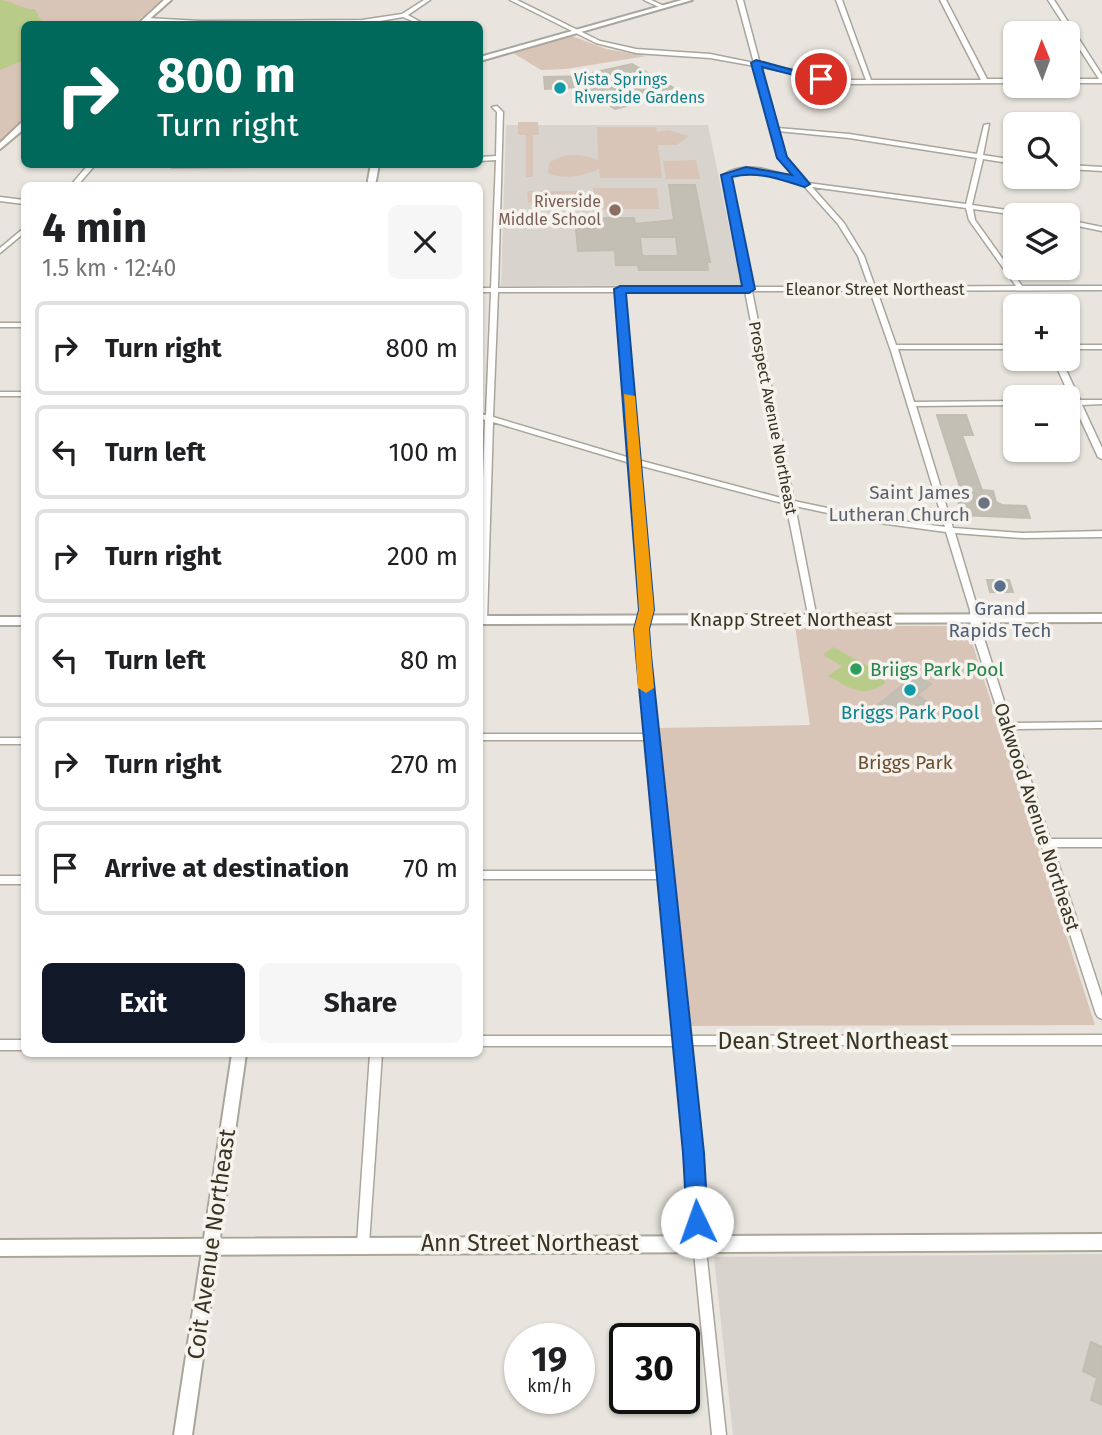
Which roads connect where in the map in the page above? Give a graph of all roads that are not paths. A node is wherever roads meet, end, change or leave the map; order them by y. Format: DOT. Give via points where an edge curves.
graph roads {
  1 [pos="168,0"];
  2 [pos="428,0"];
  3 [pos="513,0"];
  4 [pos="647,0"];
  5 [pos="689,0"];
  6 [pos="740,0"];
  7 [pos="839,0"];
  8 [pos="943,0"];
  9 [pos="1051,0"];
  10 [pos="663,7"];
  11 [pos="404,15"];
  12 [pos="145,21"];
  13 [pos="357,21"];
  14 [pos="416,21"];
  15 [pos="576,31"];
  16 [pos="483,57"];
  17 [pos="756,63"];
  18 [pos="1102,80"];
  19 [pos="1003,81"];
  20 [pos="1080,81"];
  21 [pos="869,82"];
  22 [pos="985,82"];
  23 [pos="495,107"];
  24 [pos="987,125"];
  25 [pos="21,128"];
  26 [pos="773,129"];
  27 [pos="0,147"];
  28 [pos="499,158"];
  29 [pos="981,158"];
  30 [pos="483,159"];
  31 [pos="1003,161"];
  32 [pos="89,168"];
  33 [pos="1080,168"];
  34 [pos="1102,169"];
  35 [pos="77,182"];
  36 [pos="805,184"];
  37 [pos="0,199"];
  38 [pos="21,202"];
  39 [pos="969,206"];
  40 [pos="1003,211"];
  41 [pos="1080,224"];
  42 [pos="1102,229"];
  43 [pos="21,233"];
  44 [pos="0,251"];
  45 [pos="1102,288"];
  46 [pos="620,289"];
  47 [pos="749,289"];
  48 [pos="873,289"];
  49 [pos="1021,289"];
  50 [pos="483,290"];
  51 [pos="495,290"];
  52 [pos="0,325"];
  53 [pos="21,325"];
  54 [pos="894,347"];
  55 [pos="1003,347"];
  56 [pos="1080,347"];
  57 [pos="1102,347"];
  58 [pos="0,394"];
  59 [pos="21,394"];
  60 [pos="1080,402"];
  61 [pos="1102,402"];
  62 [pos="1003,403"];
  63 [pos="911,404"];
  64 [pos="1080,407"];
  65 [pos="483,417"];
  66 [pos="490,419"];
  67 [pos="1102,457"];
  68 [pos="633,460"];
  69 [pos="789,502"];
  70 [pos="951,529"];
  71 [pos="1102,534"];
  72 [pos="483,575"];
  73 [pos="1102,618"];
  74 [pos="976,619"];
  75 [pos="483,620"];
  76 [pos="644,620"];
  77 [pos="813,620"];
  78 [pos="0,621"];
  79 [pos="21,621"];
  80 [pos="1102,724"];
  81 [pos="1008,726"];
  82 [pos="483,737"];
  83 [pos="650,737"];
  84 [pos="0,741"];
  85 [pos="21,741"];
  86 [pos="1102,843"];
  87 [pos="1046,844"];
  88 [pos="664,874"];
  89 [pos="483,875"];
  90 [pos="0,880"];
  91 [pos="21,880"];
  92 [pos="1102,1014"];
  93 [pos="1102,1040"];
  94 [pos="483,1041"];
  95 [pos="681,1041"];
  96 [pos="0,1045"];
  97 [pos="21,1045"];
  98 [pos="239,1057"];
  99 [pos="376,1057"];
  100 [pos="699,1242"];
  101 [pos="1102,1242"];
  102 [pos="363,1244"];
  103 [pos="211,1247"];
  104 [pos="0,1248"];
  105 [pos="183,1435"];
  106 [pos="719,1435"];
  1 -- 12 [label="street"];
  2 -- 11 [label="street"];
  3 -- 15 [label="street"];
  4 -- 10 [label="street"];
  5 -- 10 [label="street"];
  6 -- 17 [label="street, Oakwood Avenue Northeast"];
  7 -- 21 [label="street"];
  8 -- 22 [label="street"];
  9 -- 18 [label="street"];
  10 -- 15 [label="street"];
  11 -- 13 [label="street"];
  11 -- 14 [label="street"];
  15 -- 16 [label="street"];
  15 -- 17 [label="street" via="636,51"];
  17 -- 21 [label="street" via="821,79"];
  17 -- 26 [label="street, Oakwood Avenue Northeast"];
  18 -- 20 [label="street"];
  19 -- 22 [label="street"];
  21 -- 22 [label="street"];
  23 -- 28 [label="street" via="500,112"];
  24 -- 29 [label="street"];
  25 -- 27 [label="street"];
  26 -- 29 [label="street" via="849,136"];
  26 -- 36 [label="street, Oakwood Avenue Northeast" via="782,158"];
  28 -- 30 [label="street"];
  28 -- 51 [label="street"];
  29 -- 31 [label="street"];
  29 -- 39 [label="street"];
  32 -- 35 [label="street"];
  33 -- 34 [label="street"];
  36 -- 39 [label="street"];
  36 -- 47 [label="street, Prospect Avenue Northeast" via="746,170 726,175"];
  36 -- 48 [label="street, Oakwood Avenue Northeast" via="842,223"];
  37 -- 38 [label="street"];
  39 -- 40 [label="street"];
  39 -- 49 [label="street" via="985,242"];
  41 -- 42 [label="street"];
  43 -- 44 [label="street"];
  45 -- 49 [label="street, Eleanor Street Northeast"];
  46 -- 47 [label="street, Eleanor Street Northeast"];
  46 -- 51 [label="street, Eleanor Street Northeast"];
  46 -- 68 [label="street"];
  47 -- 48 [label="street, Eleanor Street Northeast"];
  47 -- 69 [label="street, Prospect Avenue Northeast"];
  48 -- 49 [label="street, Eleanor Street Northeast"];
  48 -- 54 [label="street, Oakwood Avenue Northeast"];
  50 -- 51 [label="street, Eleanor Street Northeast"];
  51 -- 66 [label="street"];
  52 -- 53 [label="street"];
  54 -- 55 [label="street"];
  54 -- 63 [label="street, Oakwood Avenue Northeast"];
  56 -- 57 [label="street"];
  58 -- 59 [label="street"];
  60 -- 61 [label="street"];
  62 -- 63 [label="street"];
  63 -- 70 [label="street, Oakwood Avenue Northeast"];
  64 -- 67 [label="street"];
  65 -- 66 [label="street"];
  66 -- 68 [label="street"];
  66 -- 72 [label="street"];
  68 -- 69 [label="street"];
  68 -- 76 [label="street"];
  69 -- 70 [label="street"];
  69 -- 77 [label="street, Prospect Avenue Northeast"];
  70 -- 71 [label="street" via="1022,536"];
  70 -- 74 [label="street, Oakwood Avenue Northeast"];
  73 -- 74 [label="street, Knapp Street Northeast"];
  74 -- 77 [label="street, Knapp Street Northeast"];
  74 -- 81 [label="street, Oakwood Avenue Northeast"];
  75 -- 76 [label="street, Knapp Street Northeast"];
  76 -- 77 [label="street, Knapp Street Northeast"];
  76 -- 83 [label="street"];
  78 -- 79 [label="street"];
  80 -- 81 [label="street"];
  81 -- 87 [label="street, Oakwood Avenue Northeast"];
  82 -- 83 [label="street"];
  83 -- 88 [label="street"];
  84 -- 85 [label="street"];
  86 -- 87 [label="street"];
  87 -- 92 [label="street, Oakwood Avenue Northeast"];
  88 -- 89 [label="street"];
  88 -- 95 [label="street"];
  90 -- 91 [label="street"];
  93 -- 95 [label="street, Dean Street Northeast"];
  94 -- 95 [label="street, Dean Street Northeast"];
  95 -- 100 [label="street"];
  96 -- 97 [label="street"];
  98 -- 103 [label="street, Coit Avenue Northeast"];
  99 -- 102 [label="street"];
  100 -- 101 [label="street, Ann Street Northeast"];
  100 -- 102 [label="street, Ann Street Northeast"];
  100 -- 106 [label="street"];
  102 -- 103 [label="street, Ann Street Northeast"];
  103 -- 104 [label="street, Ann Street Northeast"];
  103 -- 105 [label="street, Coit Avenue Northeast"];
}
